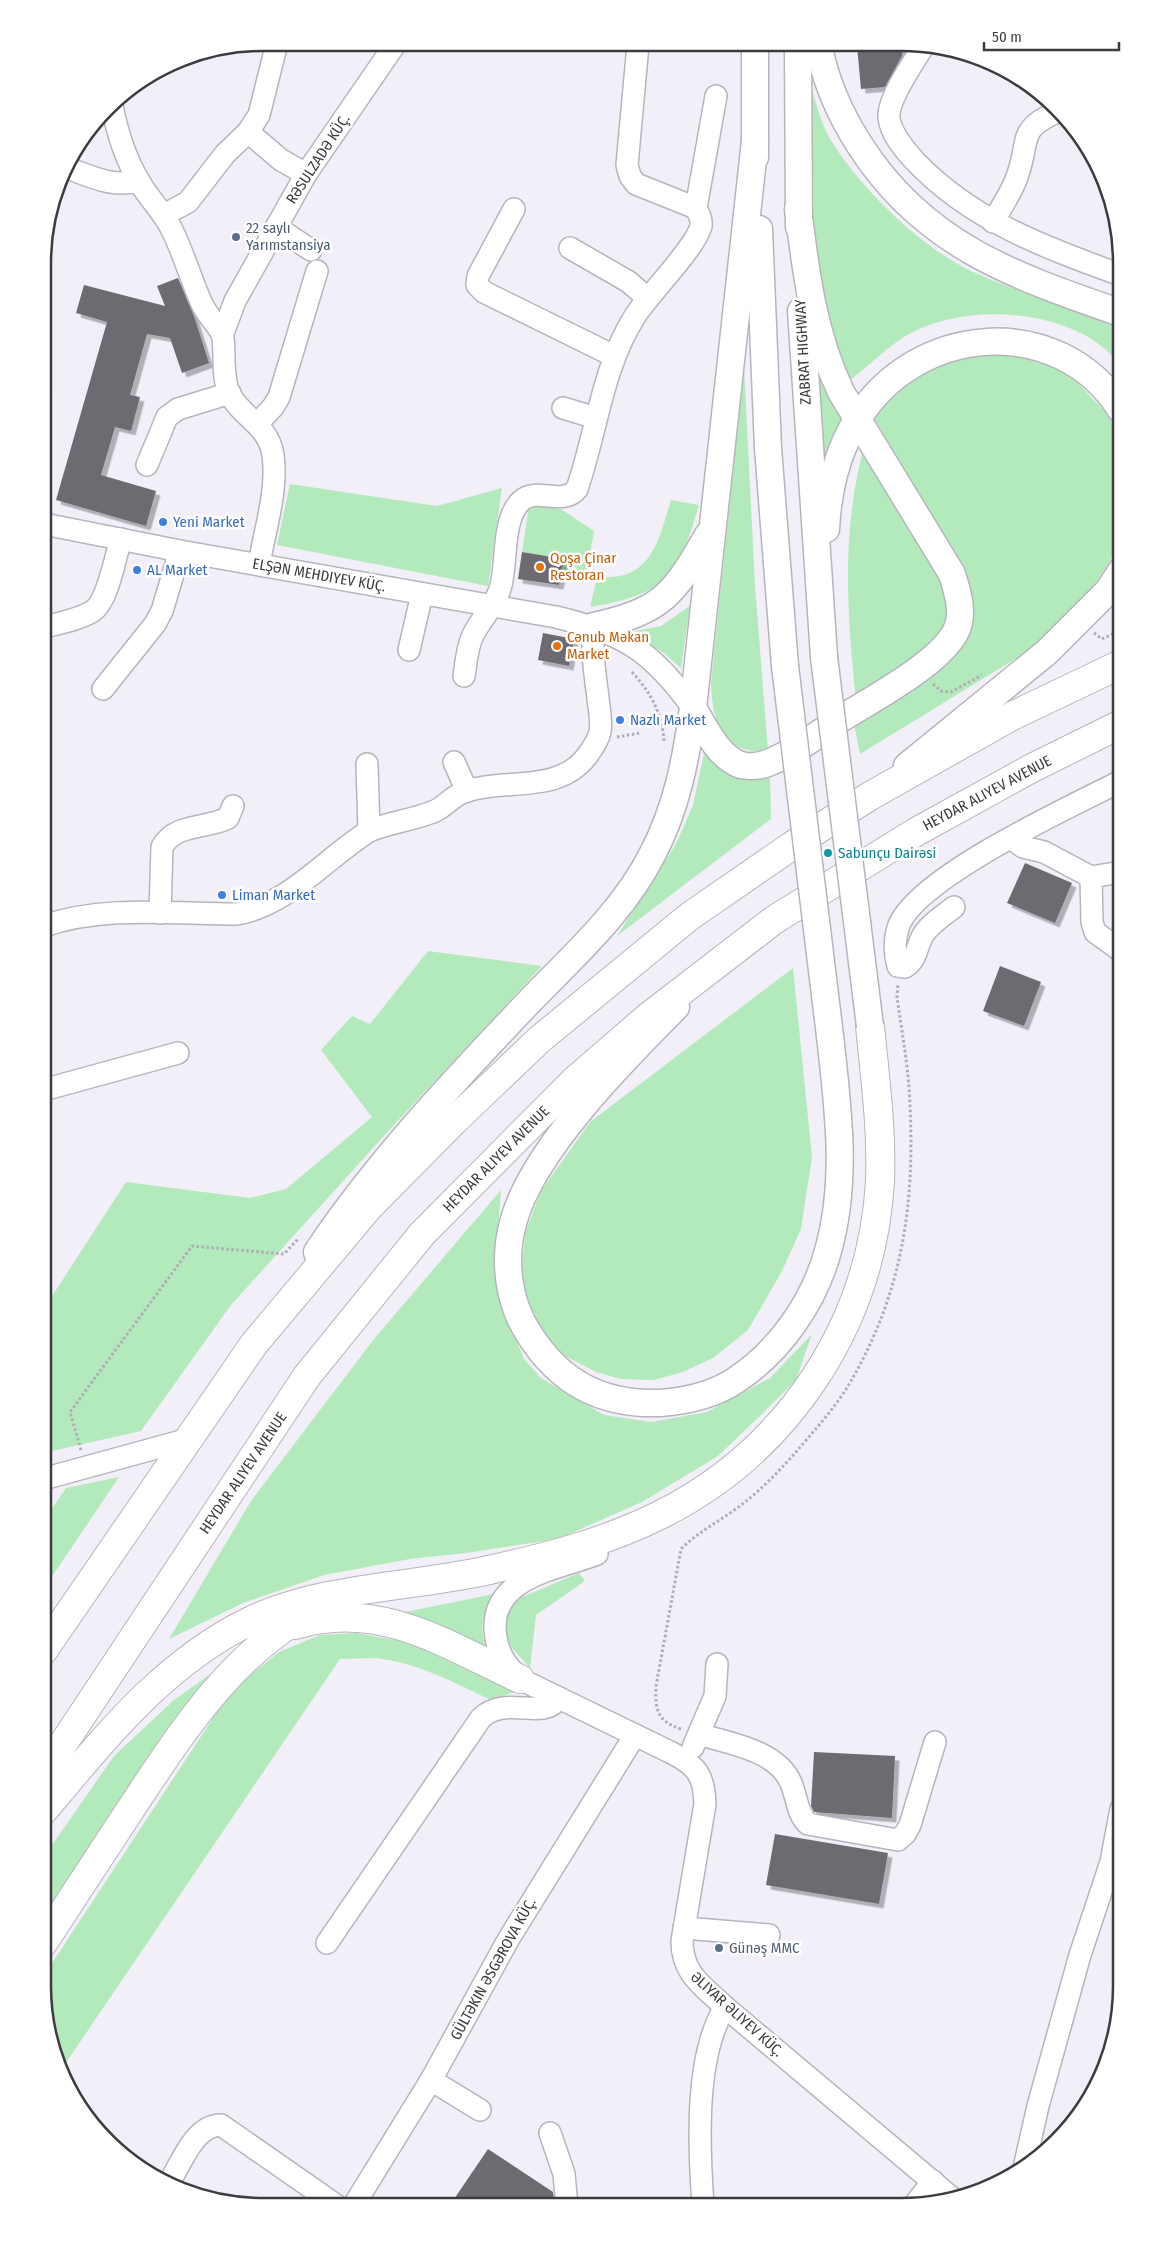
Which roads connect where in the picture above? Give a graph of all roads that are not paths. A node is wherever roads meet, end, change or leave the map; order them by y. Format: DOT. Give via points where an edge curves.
graph roads {
  1 [pos="275,51"];
  2 [pos="391,51"];
  3 [pos="638,51"];
  4 [pos="755,51"];
  5 [pos="798,51"];
  6 [pos="820,51"];
  7 [pos="920,52"];
  8 [pos="716,96"];
  9 [pos="113,113"];
  10 [pos="1052,114"];
  11 [pos="248,132"];
  12 [pos="755,141"];
  13 [pos="73,170"];
  14 [pos="306,174"];
  15 [pos="139,181"];
  16 [pos="696,208"];
  17 [pos="514,209"];
  18 [pos="798,209"];
  19 [pos="164,215"];
  20 [pos="993,222"];
  21 [pos="276,227"];
  22 [pos="570,248"];
  23 [pos="310,250"];
  24 [pos="317,271"];
  25 [pos="1113,272"];
  26 [pos="647,298"];
  27 [pos="1113,310"];
  28 [pos="223,333"];
  29 [pos="614,356"];
  30 [pos="230,393"];
  31 [pos="1113,400"];
  32 [pos="563,408"];
  33 [pos="596,418"];
  34 [pos="857,419"];
  35 [pos="258,423"];
  36 [pos="147,465"];
  37 [pos="51,525"];
  38 [pos="714,525"];
  39 [pos="121,539"];
  40 [pos="180,551"];
  41 [pos="258,564"];
  42 [pos="1113,583"];
  43 [pos="422,594"];
  44 [pos="493,605"];
  45 [pos="51,625"];
  46 [pos="594,626"];
  47 [pos="409,650"];
  48 [pos="824,657"];
  49 [pos="1113,668"];
  50 [pos="464,676"];
  51 [pos="104,689"];
  52 [pos="692,708"];
  53 [pos="1113,728"];
  54 [pos="1113,743"];
  55 [pos="454,762"];
  56 [pos="367,764"];
  57 [pos="1032,768"];
  58 [pos="1113,785"];
  59 [pos="466,791"];
  60 [pos="870,796"];
  61 [pos="233,806"];
  62 [pos="369,831"];
  63 [pos="1011,838"];
  64 [pos="1113,873"];
  65 [pos="1090,877"];
  66 [pos="954,908"];
  67 [pos="160,914"];
  68 [pos="51,924"];
  69 [pos="1113,944"];
  70 [pos="723,960"];
  71 [pos="870,1026"];
  72 [pos="178,1053"];
  73 [pos="51,1088"];
  74 [pos="254,1344"];
  75 [pos="189,1439"];
  76 [pos="737,1465"];
  77 [pos="51,1478"];
  78 [pos="357,1592"];
  79 [pos="282,1629"];
  80 [pos="51,1639"];
  81 [pos="717,1664"];
  82 [pos="520,1679"];
  83 [pos="559,1698"];
  84 [pos="699,1734"];
  85 [pos="635,1735"];
  86 [pos="935,1742"];
  87 [pos="687,1761"];
  88 [pos="51,1762"];
  89 [pos="51,1802"];
  90 [pos="1113,1851"];
  91 [pos="684,1928"];
  92 [pos="51,1930"];
  93 [pos="769,1935"];
  94 [pos="328,1943"];
  95 [pos="724,2007"];
  96 [pos="431,2080"];
  97 [pos="480,2110"];
  98 [pos="550,2133"];
  99 [pos="1027,2156"];
  100 [pos="173,2178"];
  101 [pos="933,2181"];
  102 [pos="946,2193"];
  103 [pos="921,2197"];
  104 [pos="326,2198"];
  105 [pos="358,2198"];
  106 [pos="566,2198"];
  107 [pos="703,2198"];
  1 -- 11 [label="street" via="259,115"];
  2 -- 14 [label="street, RƏSULZADƏ KÜÇ."];
  3 -- 16 [label="street" via="628,165 630,176 636,184"];
  4 -- 12 [label="main road"];
  5 -- 18 [label="main road, ZABRAT HIGHWAY"];
  6 -- 27 [label="main road" via="830,87 854,135 892,189 917,214 942,234 995,264"];
  7 -- 20 [label="street" via="891,104 889,117 892,128 904,150 925,172"];
  8 -- 16 [label="street"];
  9 -- 15 [label="street" via="116,128"];
  10 -- 20 [label="street" via="1042,118 1029,130 1019,174"];
  11 -- 14 [label="street" via="281,160"];
  11 -- 19 [label="street" via="225,154 188,202"];
  12 -- 38 [label="main road"];
  12 -- 70 [label="main road, bridge" via="768,448 785,666 830,1036 840,1157 838,1205 828,1254 816,1285 791,1326 767,1355 736,1380 705,1396 635,1404 603,1397 555,1368 522,1322 513,1300 508,1272 512,1224 520,1200 564,1131 623,1061"];
  13 -- 15 [label="street" via="111,183 125,185"];
  14 -- 21 [label="street, RƏSULZADƏ KÜÇ."];
  15 -- 19 [label="street"];
  16 -- 26 [label="street" via="701,225 696,238"];
  17 -- 29 [label="street" via="478,276 477,285 484,292"];
  18 -- 34 [label="main road" via="816,329 831,372"];
  18 -- 48 [label="main road, ZABRAT HIGHWAY" via="799,284"];
  19 -- 28 [label="street" via="202,304"];
  20 -- 25 [label="street" via="1039,244"];
  21 -- 23 [label="street"];
  21 -- 28 [label="street, RƏSULZADƏ KÜÇ." via="234,300"];
  22 -- 26 [label="street" via="629,282"];
  24 -- 35 [label="street" via="279,397"];
  26 -- 29 [label="street"];
  28 -- 30 [label="street, RƏSULZADƏ KÜÇ." via="224,373"];
  29 -- 33 [label="street"];
  30 -- 35 [label="street" via="245,413"];
  30 -- 36 [label="street" via="178,409 167,417"];
  31 -- 34 [label="main road" via="1097,381 1055,352 1028,344 978,341 956,345 903,370"];
  32 -- 33 [label="street"];
  33 -- 44 [label="street" via="582,475 572,496 529,497 521,501 514,512 500,589"];
  34 -- 48 [label="main road" via="841,454 826,527"];
  34 -- 52 [label="main road" via="952,574 960,597 955,632 942,650 918,669 767,764 742,765 730,759 714,742"];
  35 -- 41 [label="street" via="271,444 274,472"];
  37 -- 39 [label="street, ELŞƏN MEHDIYEV KÜÇ."];
  38 -- 46 [label="main road" via="674,590 626,619"];
  38 -- 52 [label="main road"];
  39 -- 40 [label="street, ELŞƏN MEHDIYEV KÜÇ."];
  39 -- 45 [label="street" via="102,603 77,618"];
  40 -- 41 [label="street, ELŞƏN MEHDIYEV KÜÇ."];
  40 -- 51 [label="street" via="155,624"];
  41 -- 43 [label="street, ELŞƏN MEHDIYEV KÜÇ."];
  42 -- 60 [label="main road" via="1047,652"];
  43 -- 44 [label="street, ELŞƏN MEHDIYEV KÜÇ."];
  43 -- 47 [label="street"];
  44 -- 46 [label="street, ELŞƏN MEHDIYEV KÜÇ."];
  44 -- 50 [label="street" via="472,638"];
  46 -- 52 [label="street, ELŞƏN MEHDIYEV KÜÇ." via="619,638 656,664"];
  46 -- 59 [label="street" via="593,655 600,732 582,762 555,778"];
  48 -- 71 [label="main road, bridge"];
  49 -- 60 [label="highway" via="1012,716"];
  52 -- 74 [label="main road" via="673,810 638,880 603,925 380,1168 326,1239"];
  53 -- 57 [label="highway, HEYDAR ALIYEV AVENUE"];
  54 -- 57 [label="main road"];
  55 -- 59 [label="street"];
  56 -- 62 [label="street"];
  57 -- 70 [label="highway, HEYDAR ALIYEV AVENUE" via="872,859 774,920"];
  58 -- 63 [label="street"];
  59 -- 62 [label="street" via="434,811"];
  60 -- 74 [label="highway" via="748,874 690,916 540,1039 368,1208"];
  61 -- 67 [label="street" via="228,818 176,832 166,839 162,847"];
  62 -- 67 [label="street" via="282,896 251,911 237,914"];
  63 -- 65 [label="street"];
  63 -- 66 [label="street" via="931,888 916,901 900,924 895,942 898,966 905,967 912,962 922,936"];
  64 -- 65 [label="street"];
  65 -- 69 [label="street" via="1095,932"];
  67 -- 68 [label="street" via="77,917"];
  70 -- 88 [label="highway, HEYDAR ALIYEV AVENUE" via="648,1017 575,1080 422,1234 307,1376"];
  71 -- 76 [label="highway" via="880,1125 880,1181 873,1234 861,1282 835,1348 818,1374 791,1410"];
  72 -- 73 [label="street"];
  74 -- 75 [label="highway"];
  75 -- 77 [label="street"];
  75 -- 80 [label="highway"];
  76 -- 78 [label="highway" via="713,1484 661,1515 568,1552 483,1572"];
  76 -- 82 [label="street" via="703,1498 663,1524 629,1542 536,1575 509,1591 500,1602 496,1615 496,1640 502,1658"];
  78 -- 79 [label="highway" via="326,1604"];
  78 -- 89 [label="highway" via="283,1608 252,1620 188,1657 161,1679 122,1720"];
  79 -- 82 [label="highway" via="333,1618 386,1620 412,1628"];
  79 -- 92 [label="highway" via="239,1665 192,1719"];
  81 -- 84 [label="street" via="715,1696"];
  82 -- 83 [label="street, ƏLIYAR ƏLIYEV KÜÇ."];
  83 -- 85 [label="street, ƏLIYAR ƏLIYEV KÜÇ."];
  83 -- 94 [label="street" via="546,1709 497,1708 481,1718"];
  84 -- 86 [label="street" via="776,1762 785,1770 802,1819 808,1824 898,1840 910,1825"];
  84 -- 87 [label="street"];
  85 -- 87 [label="street, ƏLIYAR ƏLIYEV KÜÇ."];
  85 -- 96 [label="street, GÜLTƏKIN ƏSGƏROVA KÜÇ." via="508,1940"];
  87 -- 91 [label="street, ƏLIYAR ƏLIYEV KÜÇ." via="700,1775 705,1804"];
  90 -- 99 [label="street" via="1080,1955"];
  91 -- 93 [label="street"];
  91 -- 95 [label="street, ƏLIYAR ƏLIYEV KÜÇ." via="682,1956 686,1966"];
  95 -- 101 [label="street, ƏLIYAR ƏLIYEV KÜÇ."];
  95 -- 107 [label="street" via="707,2053"];
  96 -- 97 [label="street"];
  96 -- 105 [label="street, GÜLTƏKIN ƏSGƏROVA KÜÇ."];
  98 -- 106 [label="street" via="564,2174"];
  100 -- 104 [label="street" via="200,2134 213,2125 221,2125"];
  101 -- 102 [label="street, ƏLIYAR ƏLIYEV KÜÇ."];
  101 -- 103 [label="street"];
}
